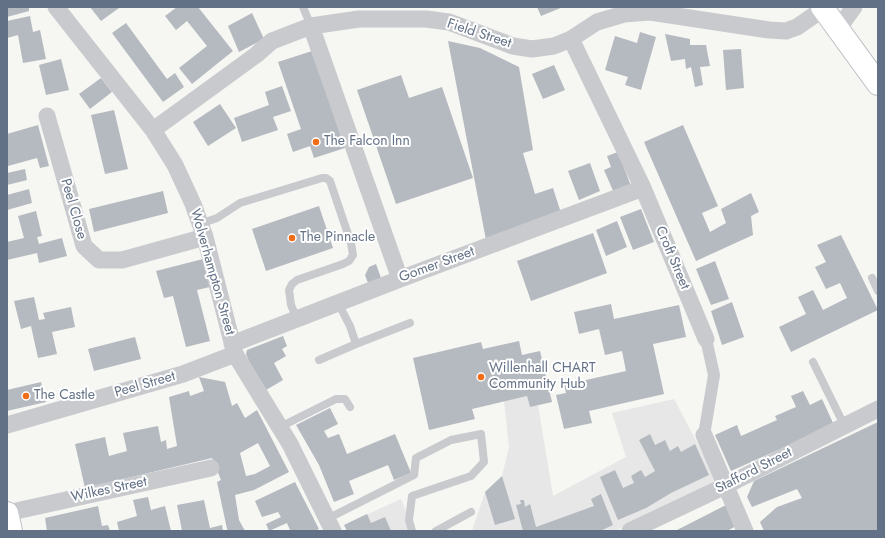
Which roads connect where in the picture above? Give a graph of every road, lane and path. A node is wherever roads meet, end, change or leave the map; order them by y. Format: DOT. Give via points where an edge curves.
graph roads {
  1 [pos="56,7"];
  2 [pos="303,7"];
  3 [pos="854,7"];
  4 [pos="822,8"];
  5 [pos="449,15"];
  6 [pos="311,26"];
  7 [pos="838,29"];
  8 [pos="571,39"];
  9 [pos="878,84"];
  10 [pos="47,116"];
  11 [pos="153,130"];
  12 [pos="644,188"];
  13 [pos="203,230"];
  14 [pos="872,278"];
  15 [pos="400,279"];
  16 [pos="878,291"];
  17 [pos="338,303"];
  18 [pos="297,319"];
  19 [pos="410,323"];
  20 [pos="706,339"];
  21 [pos="356,344"];
  22 [pos="234,349"];
  23 [pos="319,360"];
  24 [pos="813,362"];
  25 [pos="350,407"];
  26 [pos="878,408"];
  27 [pos="7,425"];
  28 [pos="844,425"];
  29 [pos="280,427"];
  30 [pos="704,435"];
  31 [pos="211,468"];
  32 [pos="725,486"];
  33 [pos="471,512"];
  34 [pos="7,513"];
  35 [pos="330,525"];
  36 [pos="11,531"];
  37 [pos="412,531"];
  38 [pos="436,531"];
  39 [pos="630,531"];
  40 [pos="746,531"];
  1 -- 11 [label="street, Wolverhampton Street"];
  2 -- 6 [label="lane"];
  3 -- 7 [label="street"];
  4 -- 7 [label="main road"];
  4 -- 8 [label="street, Field Street" via="797,27 786,31 650,12 624,14 597,22"];
  5 -- 6 [label="street, Field Street" via="359,19"];
  5 -- 8 [label="street, Field Street" via="513,46 554,46"];
  6 -- 11 [label="street, Field Street" via="272,41"];
  6 -- 15 [label="street"];
  7 -- 9 [label="main road"];
  8 -- 12 [label="street, Croft Street"];
  10 -- 13 [label="street, Peel Close" via="84,246 99,260 122,260"];
  11 -- 13 [label="street, Wolverhampton Street" via="175,164"];
  12 -- 15 [label="street, Gomer Street"];
  12 -- 20 [label="street, Croft Street"];
  13 -- 18 [label="lane" via="240,204 322,178 330,181 353,255 343,264 292,284 289,290"];
  13 -- 22 [label="street, Wolverhampton Street"];
  14 -- 16 [label="lane"];
  15 -- 17 [label="street, Gomer Street"];
  17 -- 18 [label="street, Gomer Street"];
  17 -- 21 [label="lane"];
  18 -- 22 [label="street, Gomer Street"];
  19 -- 21 [label="lane"];
  20 -- 30 [label="street, Croft Street" via="714,375"];
  21 -- 23 [label="lane"];
  22 -- 27 [label="street, Peel Street" via="183,374"];
  22 -- 29 [label="street, Wolverhampton Street"];
  24 -- 28 [label="lane"];
  25 -- 29 [label="lane" via="345,399 336,399"];
  26 -- 28 [label="street, Stafford Street"];
  28 -- 32 [label="street, Stafford Street"];
  29 -- 35 [label="street, Wolverhampton Street"];
  30 -- 32 [label="street, Croft Street"];
  31 -- 34 [label="street, Wilkes Street"];
  32 -- 39 [label="street, Stafford Street"];
  32 -- 40 [label="street, Croft Street"];
  33 -- 38 [label="lane"];
  34 -- 36 [label="main road"];
  35 -- 37 [label="lane" via="414,475 416,458 451,440 481,434 484,462 471,476 412,496 408,520"];
}
